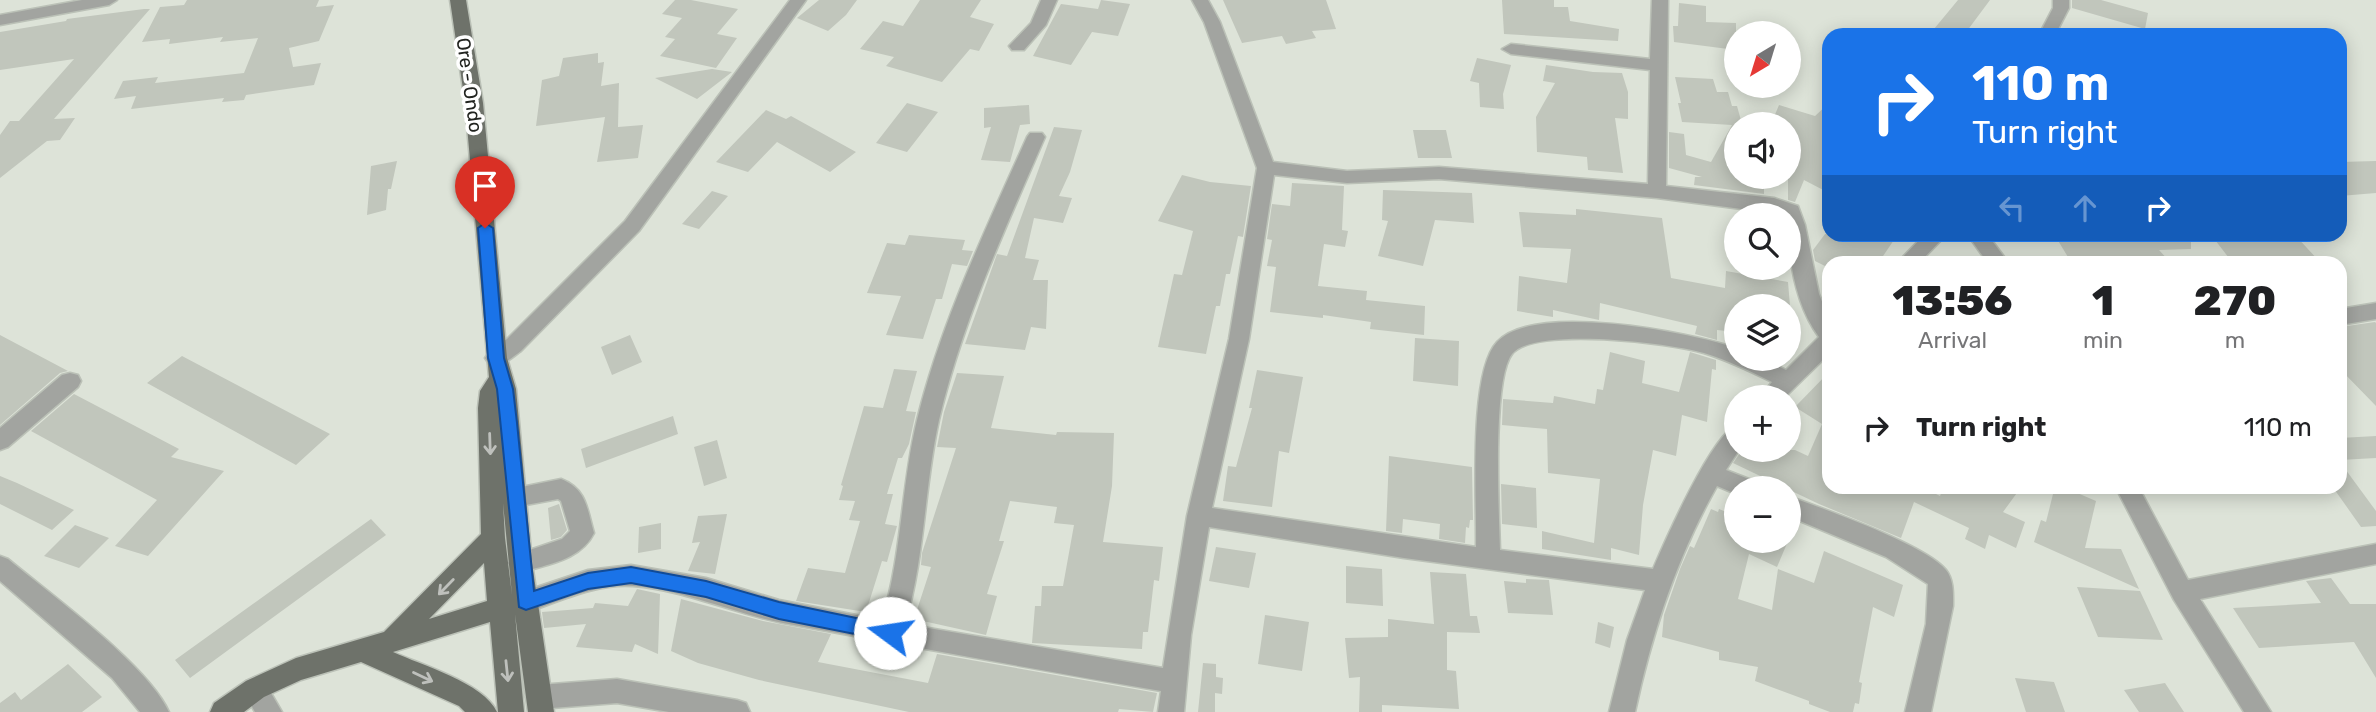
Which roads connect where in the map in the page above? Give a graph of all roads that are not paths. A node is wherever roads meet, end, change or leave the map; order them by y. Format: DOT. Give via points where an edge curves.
graph roads {
  1 [pos="109,0"];
  2 [pos="458,0"];
  3 [pos="798,0"];
  4 [pos="1049,0"];
  5 [pos="1200,0"];
  6 [pos="1660,0"];
  7 [pos="2061,0"];
  8 [pos="0,20"];
  9 [pos="2051,28"];
  10 [pos="1018,46"];
  11 [pos="1511,48"];
  12 [pos="1660,66"];
  13 [pos="1036,137"];
  14 [pos="1266,168"];
  15 [pos="1657,191"];
  16 [pos="1929,242"];
  17 [pos="1982,242"];
  18 [pos="1914,256"];
  19 [pos="1993,256"];
  20 [pos="2376,311"];
  21 [pos="2347,316"];
  22 [pos="1822,328"];
  23 [pos="1822,345"];
  24 [pos="1724,352"];
  25 [pos="498,368"];
  26 [pos="1769,371"];
  27 [pos="1787,380"];
  28 [pos="70,381"];
  29 [pos="1782,385"];
  30 [pos="0,441"];
  31 [pos="1724,453"];
  32 [pos="1710,473"];
  33 [pos="1724,479"];
  34 [pos="2130,494"];
  35 [pos="515,497"];
  36 [pos="1801,512"];
  37 [pos="1199,516"];
  38 [pos="494,538"];
  39 [pos="2376,554"];
  40 [pos="1488,559"];
  41 [pos="520,563"];
  42 [pos="0,566"];
  43 [pos="1661,581"];
  44 [pos="2182,592"];
  45 [pos="526,602"];
  46 [pos="500,608"];
  47 [pos="890,633"];
  48 [pos="392,641"];
  49 [pos="361,650"];
  50 [pos="1173,681"];
  51 [pos="255,689"];
  52 [pos="540,704"];
  53 [pos="156,712"];
  54 [pos="223,712"];
  55 [pos="270,712"];
  56 [pos="484,712"];
  57 [pos="511,712"];
  58 [pos="737,712"];
  59 [pos="1171,712"];
  60 [pos="1622,712"];
  61 [pos="1918,712"];
  62 [pos="2258,712"];
  1 -- 8 [label="street"];
  2 -- 25 [label="main road, Ore - Ondo" via="474,103"];
  3 -- 25 [label="street" via="632,226 514,345"];
  4 -- 10 [label="street" via="1038,25"];
  5 -- 14 [label="street"];
  6 -- 12 [label="street"];
  7 -- 9 [label="street"];
  11 -- 12 [label="street"];
  12 -- 15 [label="street"];
  13 -- 47 [label="street" via="968,292 928,421 904,588"];
  14 -- 15 [label="street" via="1348,177 1439,173"];
  14 -- 37 [label="street" via="1239,339"];
  15 -- 22 [label="street" via="1791,211"];
  16 -- 18 [label="street"];
  17 -- 19 [label="street"];
  20 -- 21 [label="street"];
  23 -- 27 [label="street"];
  24 -- 40 [label="street" via="1659,338 1563,331 1525,335 1504,348 1494,371 1489,405"];
  25 -- 35 [label="main road, Ore - Ondo" via="505,389"];
  25 -- 38 [label="main road, one-way" via="489,408"];
  26 -- 27 [label="street"];
  27 -- 29 [label="street"];
  28 -- 30 [label="street"];
  31 -- 32 [label="street"];
  32 -- 33 [label="street"];
  32 -- 43 [label="street"];
  34 -- 44 [label="street"];
  35 -- 41 [label="main road, Ore - Ondo"];
  35 -- 41 [label="street" via="561,489 571,495 582,533 570,547"];
  36 -- 61 [label="street" via="1917,561 1938,576 1939,618"];
  37 -- 40 [label="street"];
  37 -- 50 [label="street"];
  38 -- 46 [label="main road"];
  38 -- 48 [label="main road, one-way"];
  39 -- 44 [label="street"];
  40 -- 43 [label="street"];
  41 -- 45 [label="main road, Ore - Ondo"];
  42 -- 53 [label="street" via="121,670"];
  43 -- 60 [label="street"];
  44 -- 62 [label="street"];
  45 -- 46 [label="main road"];
  45 -- 47 [label="street" via="588,581 631,575"];
  45 -- 52 [label="main road, Ore - Ondo"];
  46 -- 48 [label="main road"];
  46 -- 57 [label="main road, one-way"];
  47 -- 50 [label="street"];
  48 -- 49 [label="main road"];
  49 -- 51 [label="main road" via="296,670"];
  49 -- 56 [label="main road, one-way" via="468,698"];
  50 -- 59 [label="street"];
  51 -- 54 [label="main road"];
  51 -- 55 [label="street"];
  52 -- 58 [label="street" via="617,691"];
}
